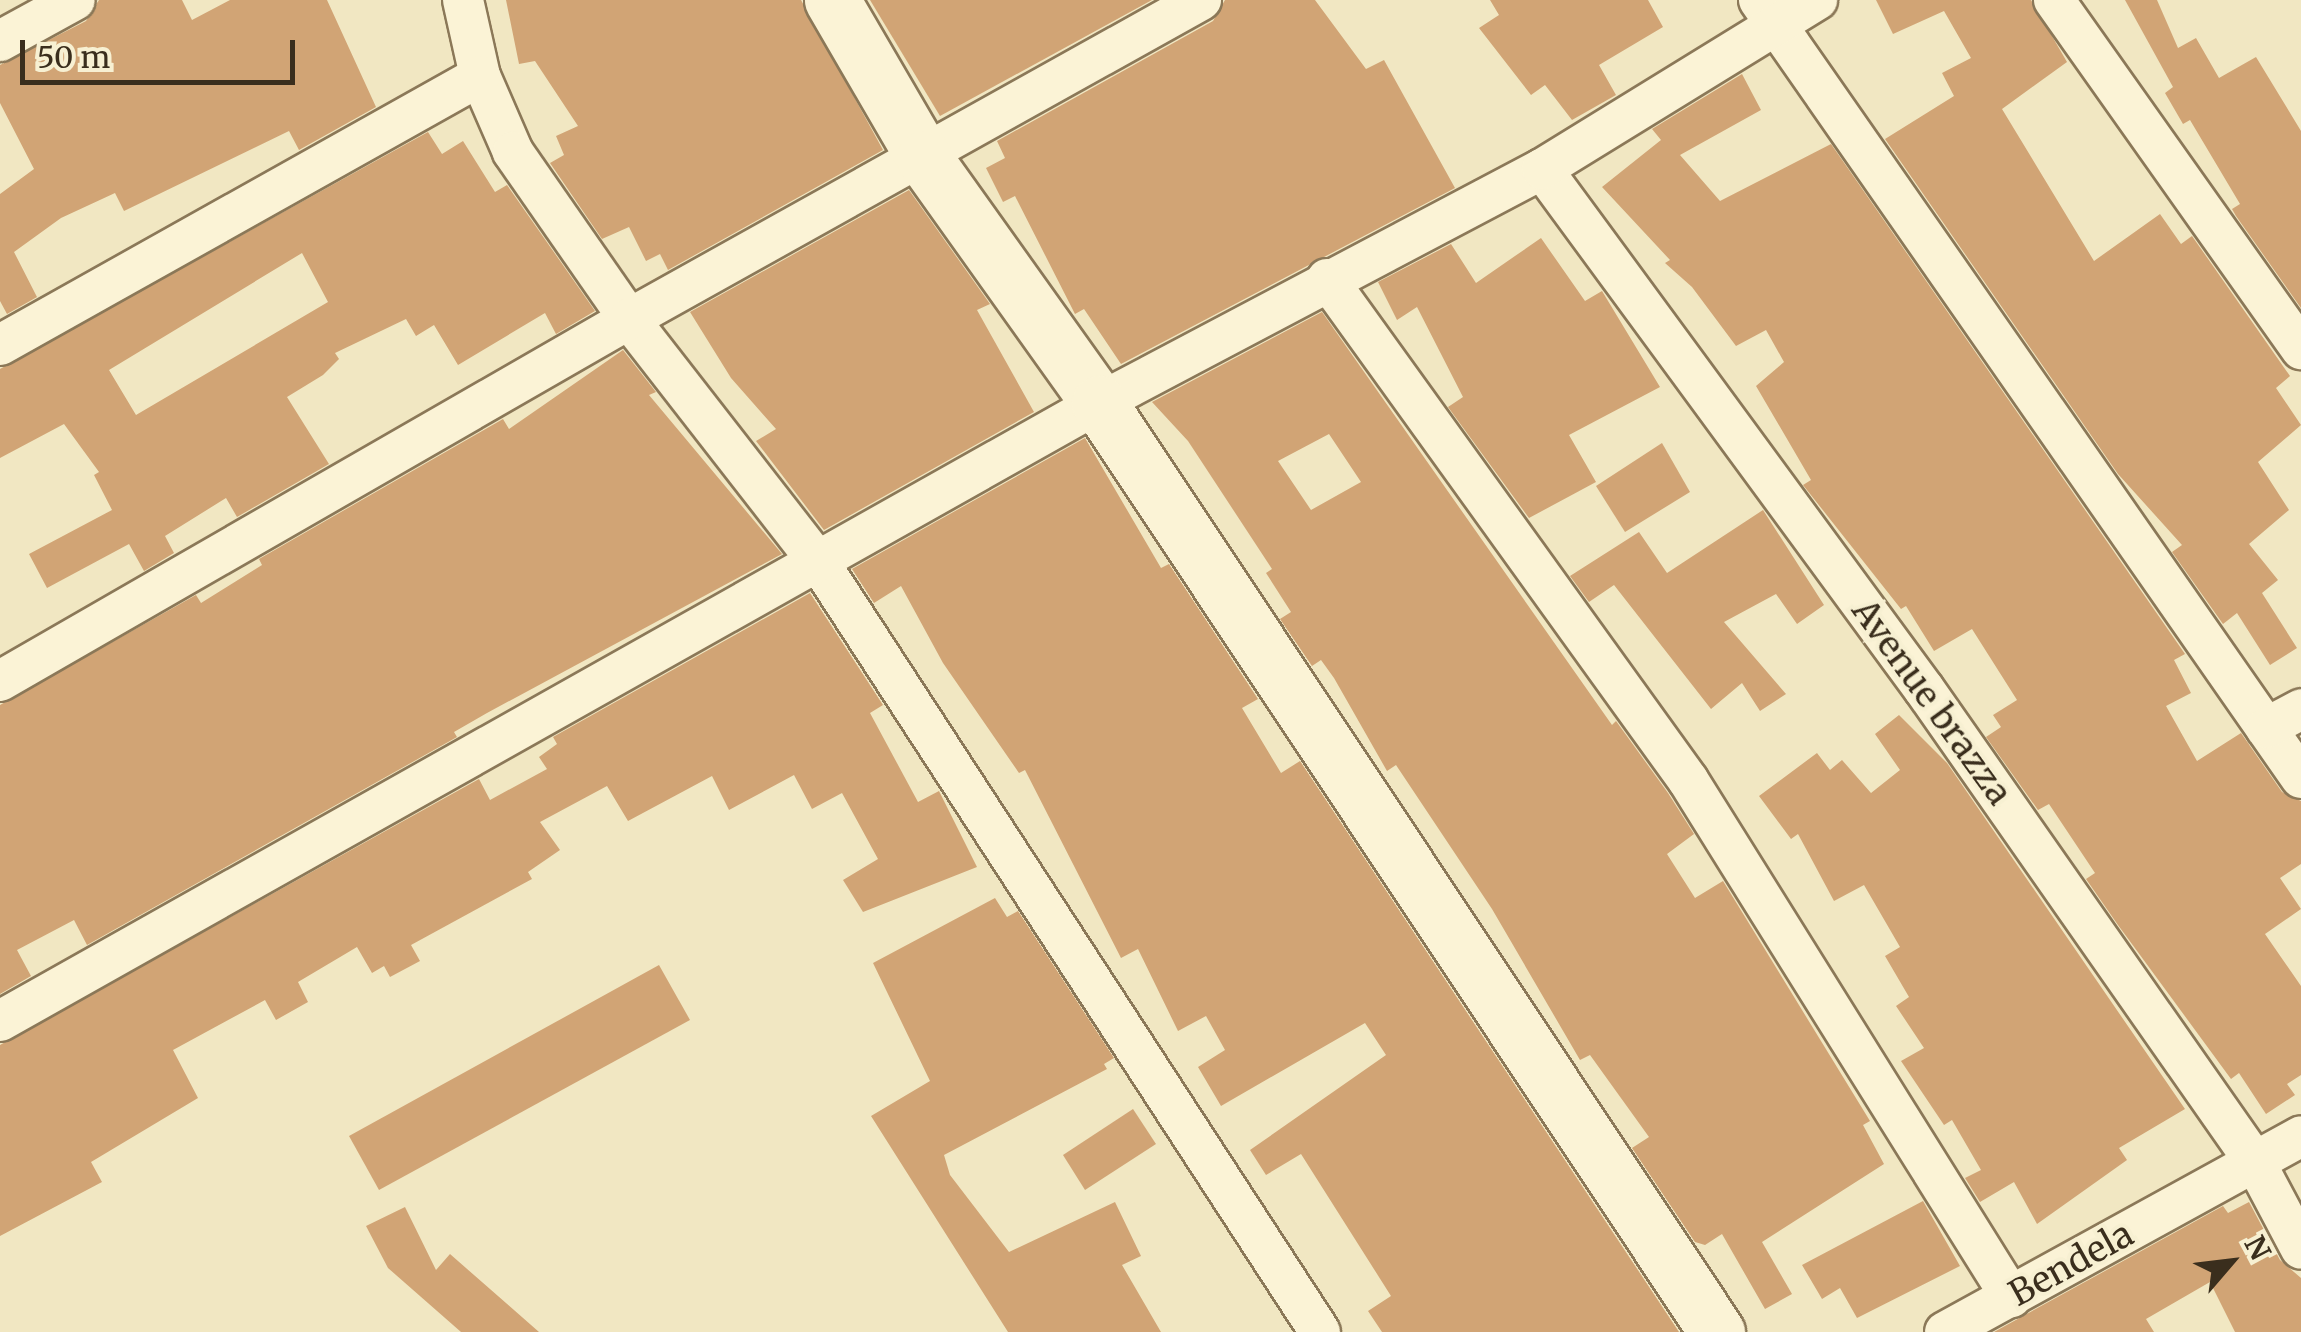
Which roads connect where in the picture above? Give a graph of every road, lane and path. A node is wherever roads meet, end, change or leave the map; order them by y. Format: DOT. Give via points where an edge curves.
graph roads {
  1 [pos="463,0"];
  2 [pos="832,0"];
  3 [pos="1201,0"];
  4 [pos="1817,0"];
  5 [pos="2054,0"];
  6 [pos="60,3"];
  7 [pos="1767,13"];
  8 [pos="0,40"];
  9 [pos="480,76"];
  10 [pos="924,158"];
  11 [pos="1542,169"];
  12 [pos="1326,279"];
  13 [pos="629,319"];
  14 [pos="0,345"];
  15 [pos="2301,349"];
  16 [pos="1099,403"];
  17 [pos="820,564"];
  18 [pos="0,681"];
  19 [pos="2301,709"];
  20 [pos="2266,728"];
  21 [pos="2301,778"];
  22 [pos="0,1020"];
  23 [pos="2301,1136"];
  24 [pos="2255,1162"];
  25 [pos="2301,1250"];
  26 [pos="2011,1297"];
  27 [pos="1320,1332"];
  28 [pos="1717,1332"];
  29 [pos="1946,1332"];
  1 -- 9 [label="street"];
  2 -- 10 [label="street"];
  3 -- 10 [label="street"];
  4 -- 7 [label="street"];
  5 -- 15 [label="street"];
  6 -- 8 [label="street"];
  7 -- 11 [label="street"];
  7 -- 20 [label="street"];
  9 -- 13 [label="street" via="514,152"];
  9 -- 14 [label="street"];
  10 -- 13 [label="street"];
  10 -- 16 [label="street"];
  11 -- 12 [label="street"];
  11 -- 24 [label="street, Avenue brazza" via="1924,689"];
  12 -- 16 [label="street"];
  12 -- 26 [label="street" via="1688,780"];
  13 -- 17 [label="street"];
  13 -- 18 [label="street"];
  16 -- 17 [label="street"];
  16 -- 28 [label="street"];
  17 -- 22 [label="street"];
  17 -- 27 [label="street"];
  19 -- 20 [label="street"];
  20 -- 21 [label="street"];
  23 -- 24 [label="street, Bendela"];
  24 -- 25 [label="street, Avenue brazza"];
  24 -- 26 [label="street, Bendela"];
  26 -- 29 [label="street, Bendela"];
}
